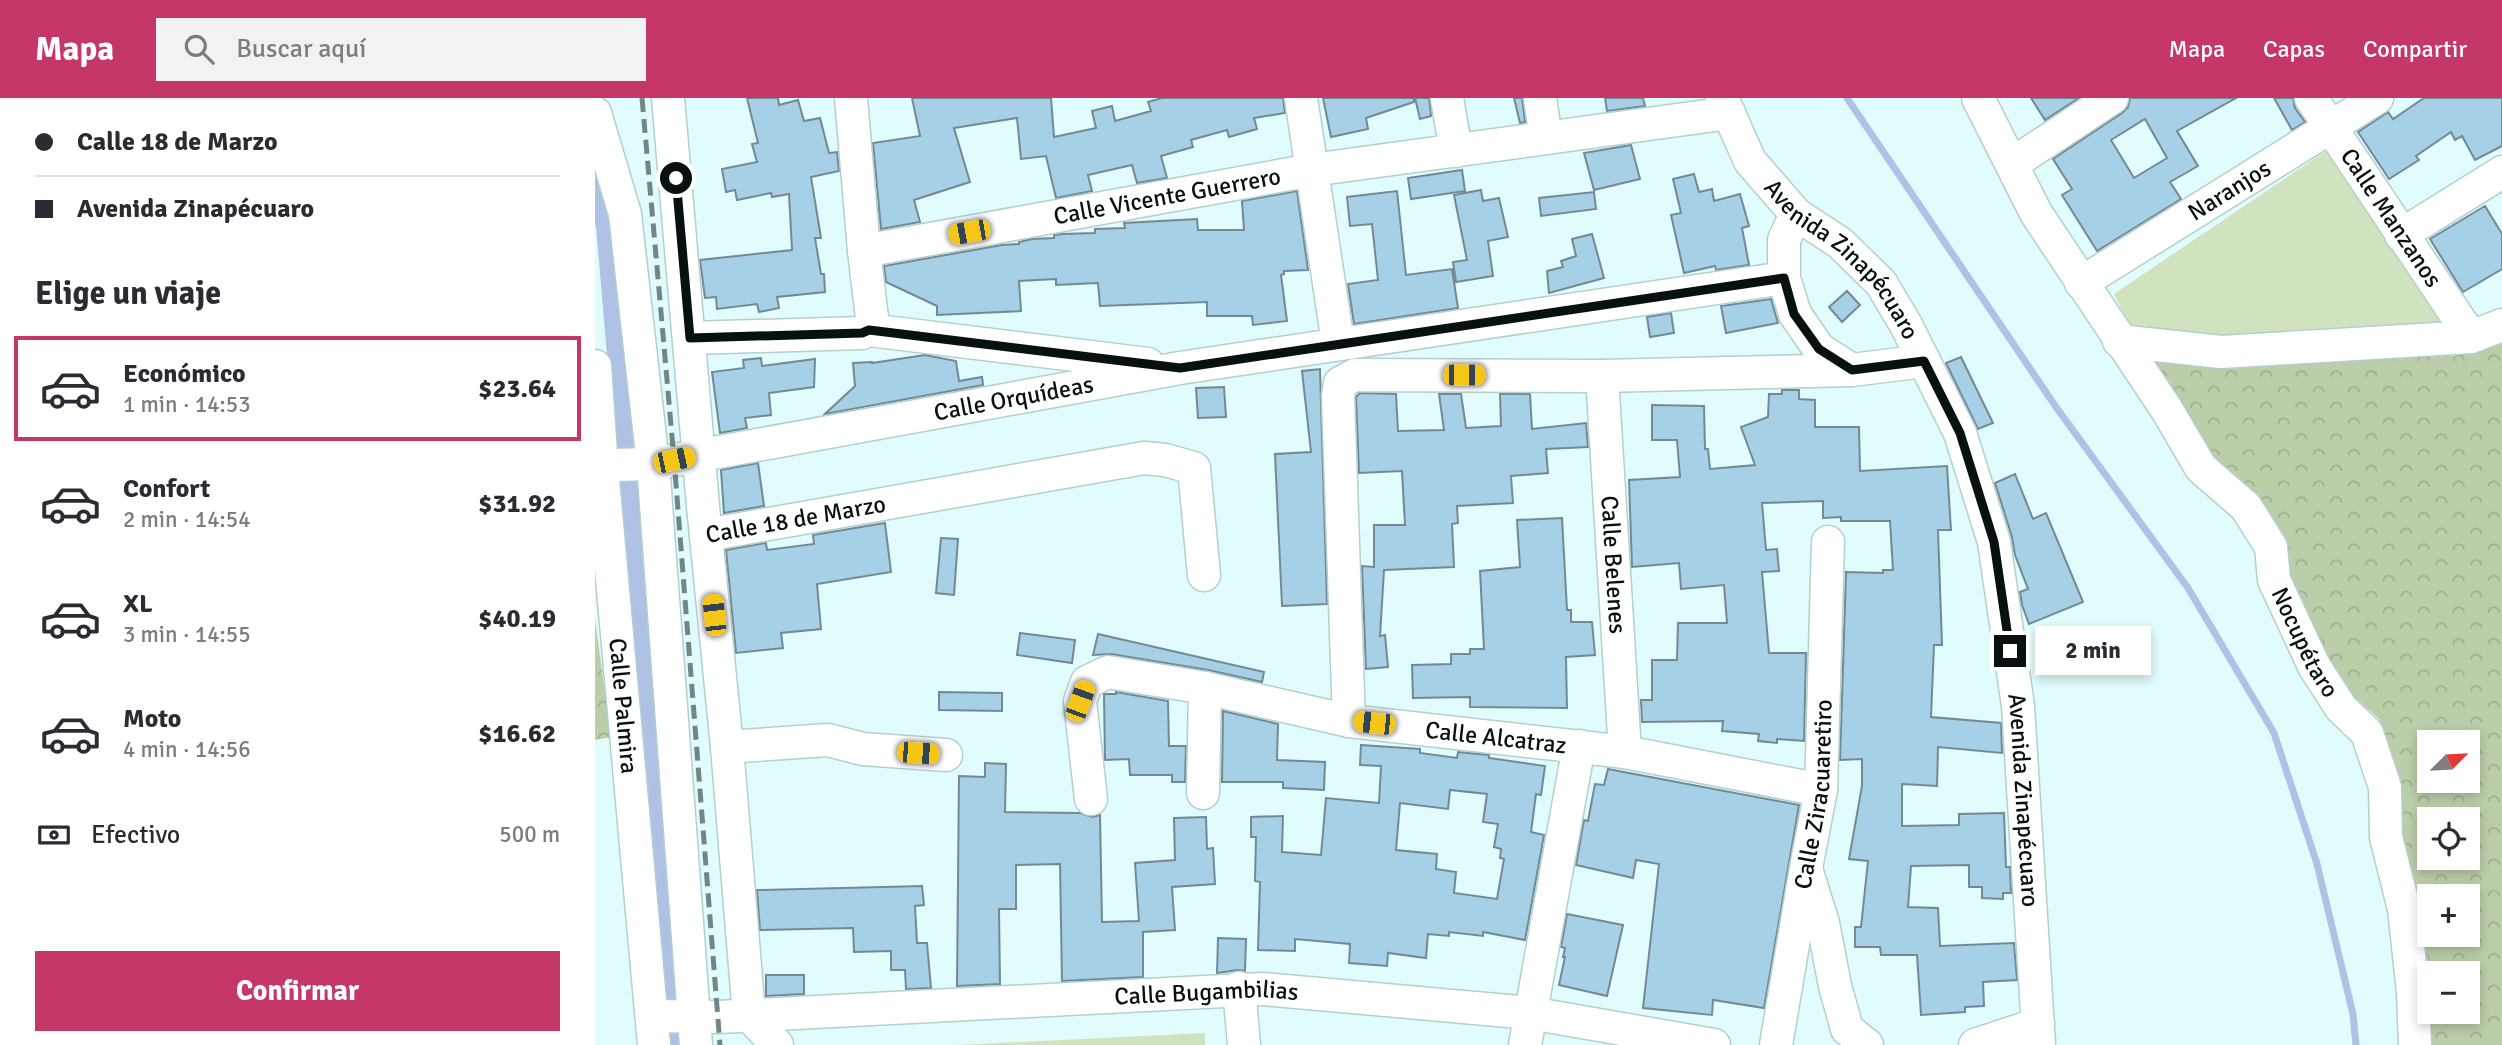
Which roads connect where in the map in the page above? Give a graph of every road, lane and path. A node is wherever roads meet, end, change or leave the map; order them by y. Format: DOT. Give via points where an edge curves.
graph roads {
  1 [pos="669,98"];
  2 [pos="851,98"];
  3 [pos="1301,98"];
  4 [pos="1447,98"];
  5 [pos="1540,98"];
  6 [pos="1978,98"];
  7 [pos="2112,98"];
  8 [pos="2311,98"];
  9 [pos="2377,98"];
  10 [pos="1726,106"];
  11 [pos="595,113"];
  12 [pos="2330,129"];
  13 [pos="1546,138"];
  14 [pos="1456,151"];
  15 [pos="2012,164"];
  16 [pos="1312,170"];
  17 [pos="2502,172"];
  18 [pos="1795,214"];
  19 [pos="2400,234"];
  20 [pos="863,251"];
  21 [pos="1784,278"];
  22 [pos="2081,283"];
  23 [pos="2502,326"];
  24 [pos="869,330"];
  25 [pos="2471,337"];
  26 [pos="690,338"];
  27 [pos="2119,341"];
  28 [pos="1338,343"];
  29 [pos="1924,361"];
  30 [pos="595,366"];
  31 [pos="1180,368"];
  32 [pos="1852,370"];
  33 [pos="1602,376"];
  34 [pos="699,454"];
  35 [pos="650,464"];
  36 [pos="603,468"];
  37 [pos="706,535"];
  38 [pos="1828,542"];
  39 [pos="1204,575"];
  40 [pos="1205,688"];
  41 [pos="1349,721"];
  42 [pos="1579,746"];
  43 [pos="727,747"];
  44 [pos="1625,752"];
  45 [pos="946,755"];
  46 [pos="1821,790"];
  47 [pos="1203,793"];
  48 [pos="1091,799"];
  49 [pos="1806,868"];
  50 [pos="1239,988"];
  51 [pos="1530,1013"];
  52 [pos="748,1015"];
  53 [pos="654,1026"];
  54 [pos="693,1027"];
  55 [pos="2038,1034"];
  56 [pos="778,1045"];
  57 [pos="1244,1045"];
  58 [pos="1525,1045"];
  59 [pos="1714,1045"];
  60 [pos="1776,1045"];
  61 [pos="1867,1045"];
  62 [pos="1975,1045"];
  63 [pos="2415,1045"];
  1 -- 26 [label="street, Calle 18 de Marzo"];
  2 -- 20 [label="street"];
  3 -- 16 [label="street"];
  4 -- 14 [label="street"];
  5 -- 13 [label="street"];
  6 -- 15 [label="street, Nocupétaro"];
  7 -- 15 [label="street"];
  8 -- 12 [label="street, Calle Manzanos"];
  9 -- 12 [label="street, Naranjos"];
  10 -- 13 [label="street, Calle Vicente Guerrero"];
  10 -- 18 [label="street, Avenida Zinapécuaro" via="1750,161"];
  11 -- 35 [label="street" via="625,214"];
  12 -- 19 [label="street, Calle Manzanos"];
  12 -- 22 [label="street, Naranjos"];
  13 -- 14 [label="street, Calle Vicente Guerrero"];
  14 -- 16 [label="street, Calle Vicente Guerrero"];
  15 -- 22 [label="street, Nocupétaro" via="2036,213"];
  16 -- 20 [label="street, Calle Vicente Guerrero"];
  16 -- 28 [label="street"];
  17 -- 19 [label="street"];
  18 -- 21 [label="street" via="1784,240"];
  18 -- 29 [label="street, Avenida Zinapécuaro" via="1840,243 1881,284"];
  19 -- 25 [label="street, Calle Manzanos"];
  20 -- 24 [label="street" via="872,318"];
  21 -- 28 [label="street, Calle Orquídeas"];
  21 -- 32 [label="street" via="1794,314 1819,349"];
  22 -- 27 [label="street, Nocupétaro"];
  23 -- 25 [label="street"];
  24 -- 26 [label="street"];
  24 -- 31 [label="street"];
  25 -- 27 [label="street" via="2221,352"];
  26 -- 34 [label="street, Calle 18 de Marzo"];
  27 -- 63 [label="street, Nocupétaro" via="2201,468 2246,506 2271,547 2274,580 2314,666 2341,708 2367,733 2385,787 2386,837 2404,909"];
  28 -- 31 [label="street, Calle Orquídeas"];
  29 -- 32 [label="street"];
  29 -- 55 [label="street, Avenida Zinapécuaro" via="1960,433 1994,542 2018,706"];
  30 -- 36 [label="street, Calle Palmira"];
  31 -- 34 [label="street, Calle Orquídeas"];
  32 -- 33 [label="street"];
  33 -- 41 [label="street" via="1355,375 1340,383"];
  33 -- 44 [label="street, Calle Belenes"];
  34 -- 35 [label="street, Calle Orquídeas"];
  34 -- 37 [label="street, Calle 18 de Marzo"];
  35 -- 36 [label="street, Calle Orquídeas"];
  35 -- 54 [label="street"];
  36 -- 53 [label="street, Calle Palmira"];
  37 -- 39 [label="street, Calle 18 de Marzo" via="1144,458 1194,468"];
  37 -- 43 [label="street"];
  38 -- 46 [label="street, Calle Ziracuaretiro"];
  40 -- 41 [label="street, Calle Alcatraz"];
  40 -- 47 [label="street"];
  40 -- 48 [label="street, Calle Alcatraz" via="1108,672 1087,682 1080,701"];
  41 -- 42 [label="street, Calle Alcatraz"];
  42 -- 44 [label="street, Calle Alcatraz"];
  42 -- 51 [label="street"];
  43 -- 45 [label="street" via="828,740 863,749"];
  43 -- 52 [label="street"];
  44 -- 46 [label="street, Calle Alcatraz"];
  46 -- 49 [label="street, Calle Ziracuaretiro"];
  49 -- 60 [label="street, Calle Ziracuaretiro"];
  49 -- 61 [label="street" via="1847,1029"];
  50 -- 51 [label="street, Calle Bugambilias"];
  50 -- 52 [label="street, Calle Bugambilias"];
  50 -- 57 [label="street"];
  51 -- 58 [label="street"];
  51 -- 59 [label="street, Calle Bugambilias"];
  52 -- 54 [label="street, Calle Bugambilias"];
  52 -- 56 [label="street"];
  53 -- 54 [label="street, Calle Bugambilias"];
  55 -- 62 [label="street"];
}
